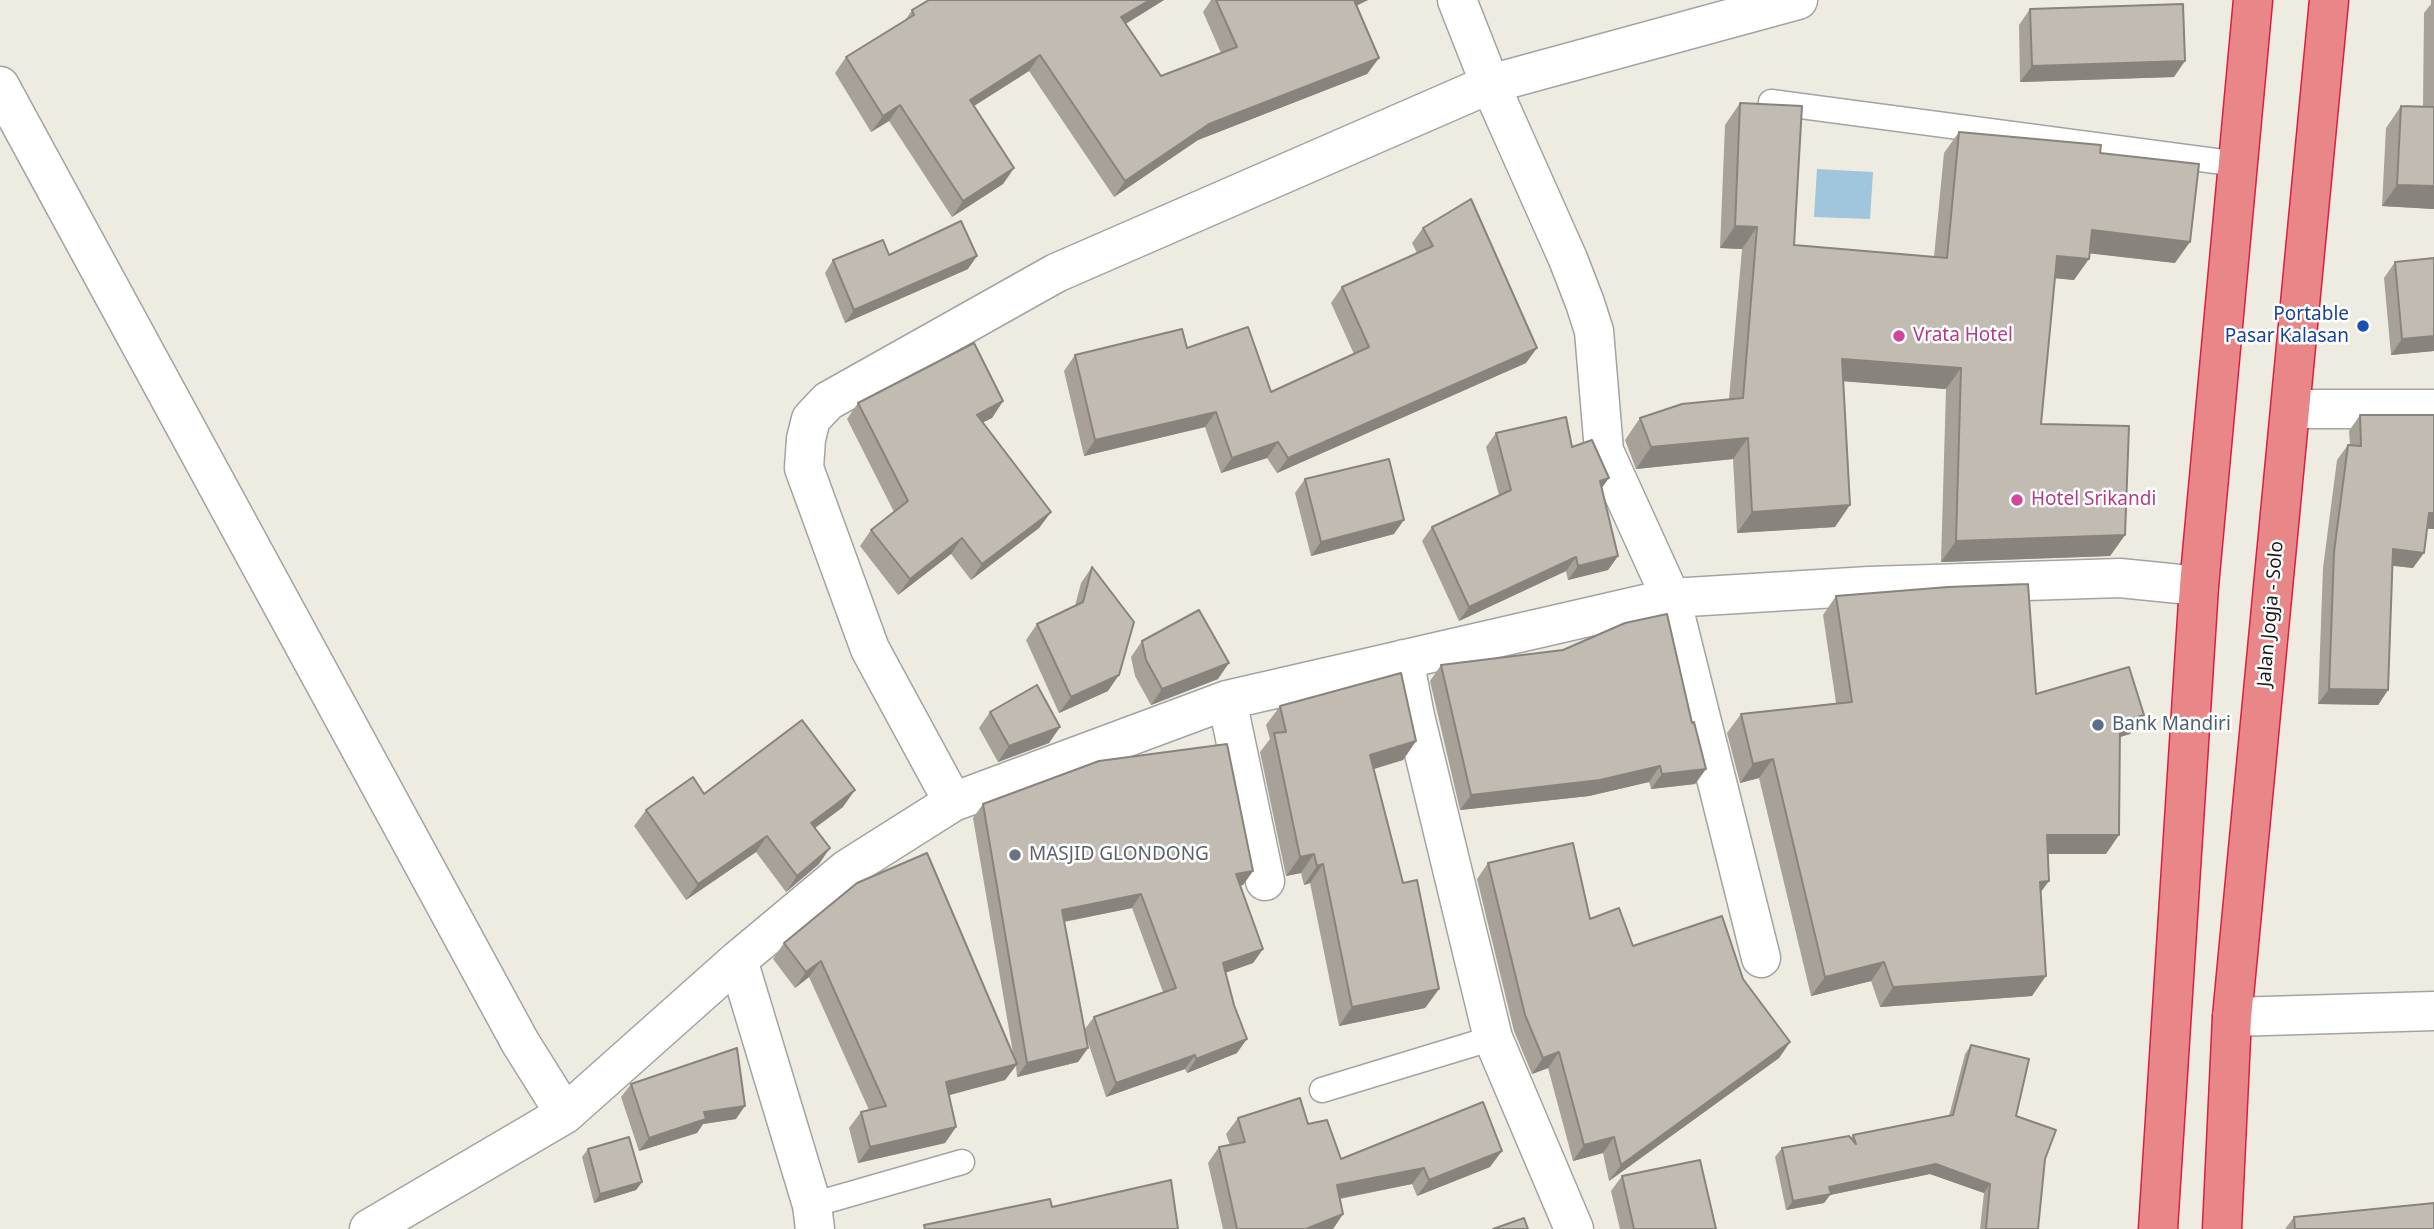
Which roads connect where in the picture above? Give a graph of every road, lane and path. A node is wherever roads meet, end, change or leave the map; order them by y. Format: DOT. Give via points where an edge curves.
graph roads {
  1 [pos="1457,0"];
  2 [pos="1798,0"];
  3 [pos="2253,0"];
  4 [pos="2329,0"];
  5 [pos="1490,84"];
  6 [pos="0,86"];
  7 [pos="1771,102"];
  8 [pos="2238,164"];
  9 [pos="2291,409"];
  10 [pos="2434,409"];
  11 [pos="2199,586"];
  12 [pos="1671,598"];
  13 [pos="1404,659"];
  14 [pos="1227,700"];
  15 [pos="953,802"];
  16 [pos="1265,881"];
  17 [pos="1761,958"];
  18 [pos="738,960"];
  19 [pos="2434,1011"];
  20 [pos="2232,1017"];
  21 [pos="1493,1038"];
  22 [pos="1322,1090"];
  23 [pos="565,1114"];
  24 [pos="962,1162"];
  25 [pos="814,1217"];
  26 [pos="369,1229"];
  27 [pos="1574,1229"];
  28 [pos="2158,1229"];
  29 [pos="2222,1229"];
  1 -- 5 [label="street"];
  2 -- 5 [label="street"];
  3 -- 8 [label="highway"];
  4 -- 9 [label="highway, Jalan Jogja - Solo"];
  5 -- 12 [label="street" via="1585,303 1594,331 1604,451"];
  5 -- 15 [label="street" via="1056,273 828,401 811,419 804,468 870,649"];
  6 -- 23 [label="street" via="520,1042"];
  7 -- 8 [label="lane"];
  8 -- 11 [label="highway"];
  9 -- 10 [label="street"];
  9 -- 20 [label="highway, Jalan Jogja - Solo"];
  11 -- 12 [label="street" via="2120,578"];
  11 -- 28 [label="highway"];
  12 -- 13 [label="street"];
  12 -- 17 [label="street"];
  13 -- 14 [label="street"];
  13 -- 21 [label="street"];
  14 -- 15 [label="street"];
  14 -- 16 [label="street"];
  15 -- 18 [label="street" via="847,869"];
  18 -- 23 [label="street"];
  18 -- 25 [label="street"];
  19 -- 20 [label="street"];
  20 -- 29 [label="highway, Jalan Jogja - Solo"];
  21 -- 22 [label="lane"];
  21 -- 27 [label="street"];
  23 -- 26 [label="street"];
  24 -- 25 [label="lane"];
}
